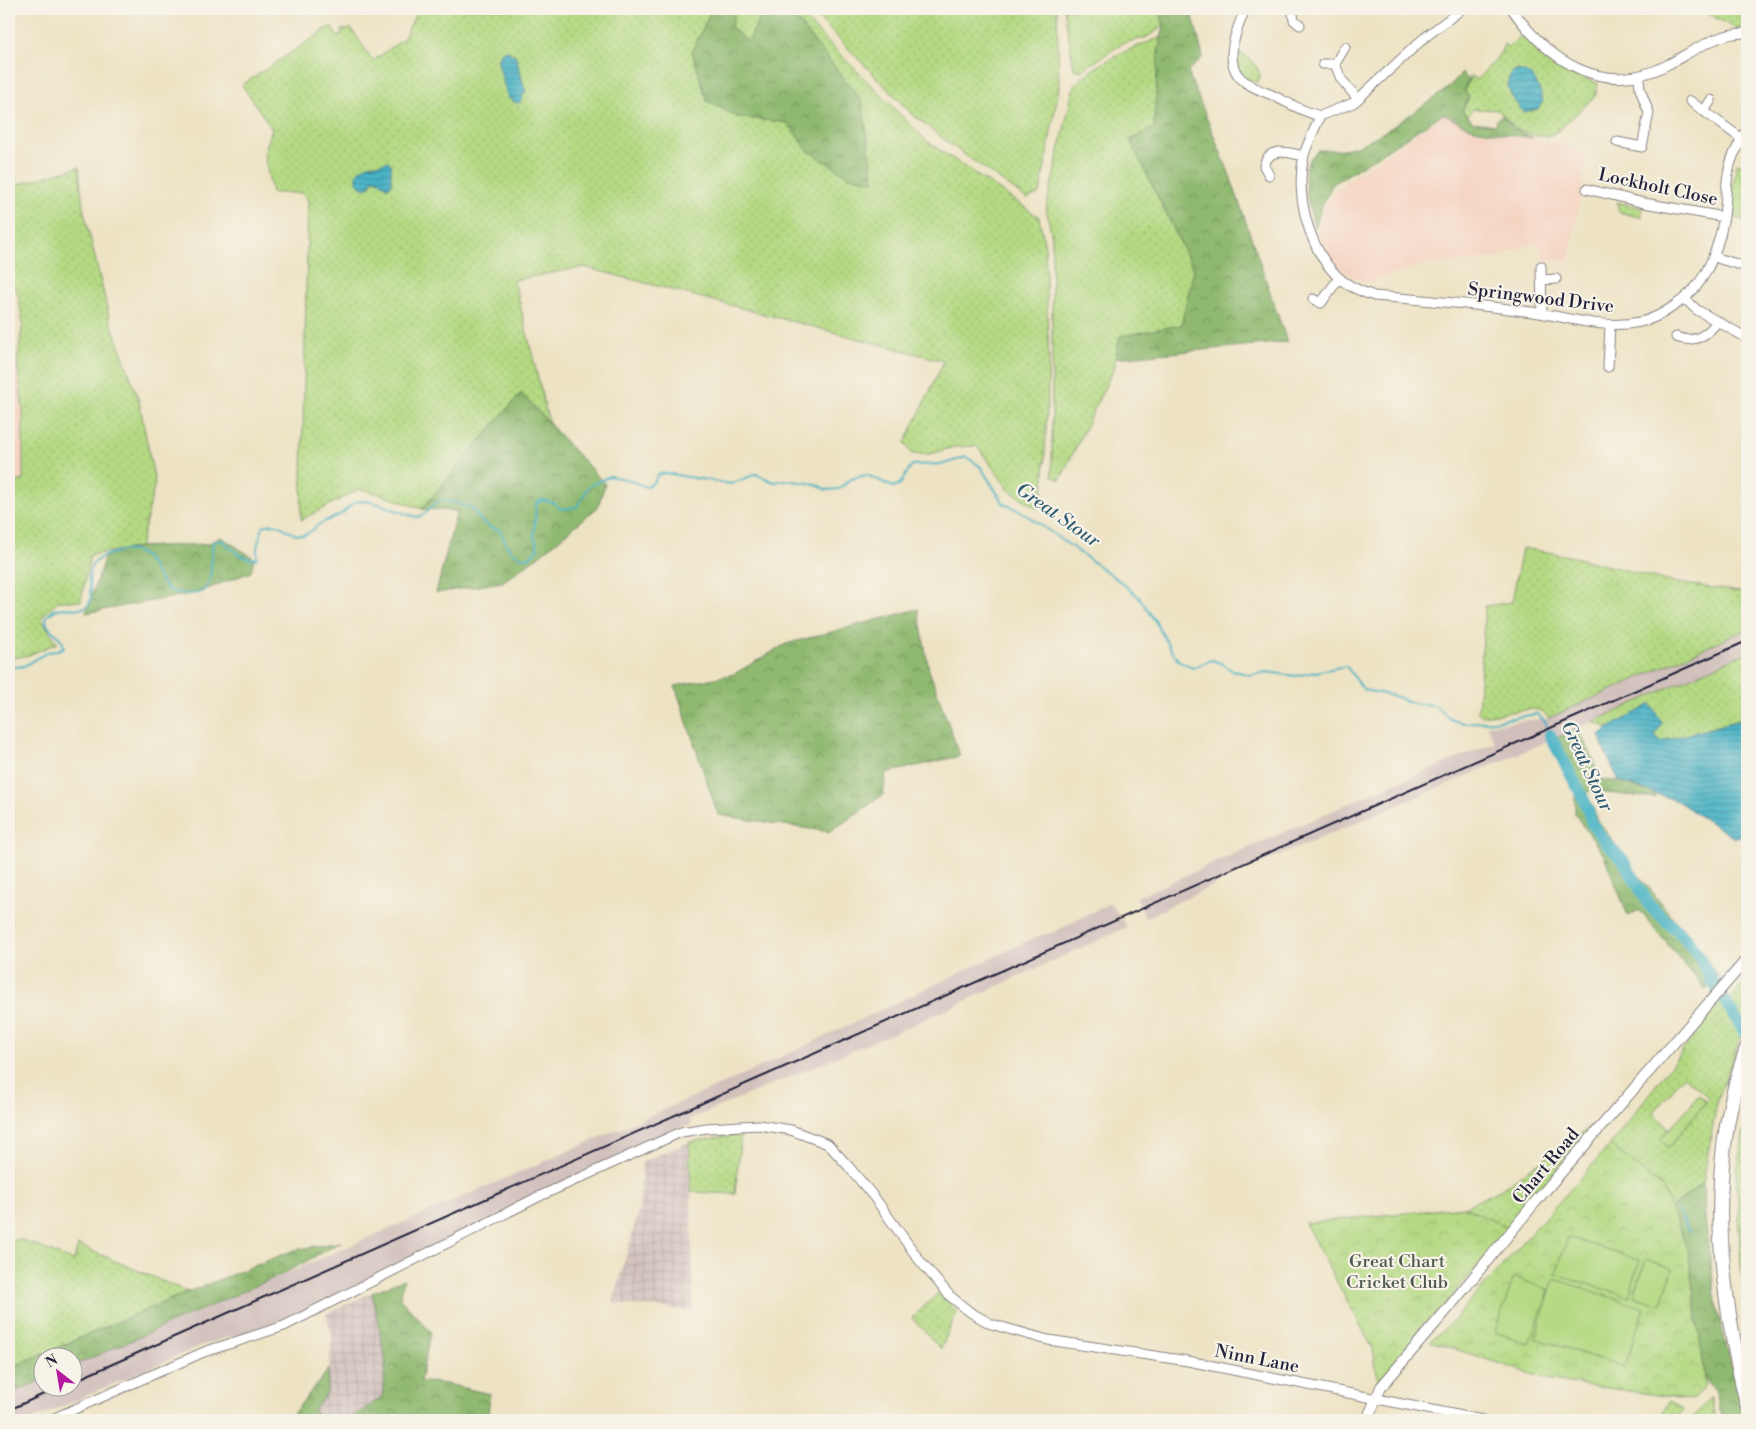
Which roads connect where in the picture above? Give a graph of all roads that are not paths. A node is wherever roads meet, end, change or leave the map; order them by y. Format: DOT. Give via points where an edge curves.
graph roads {
  1 [pos="1245,9"];
  2 [pos="1286,9"];
  3 [pos="1292,9"];
  4 [pos="1462,9"];
  5 [pos="1512,9"];
  6 [pos="1448,12"];
  7 [pos="1300,25"];
  8 [pos="1747,33"];
  9 [pos="1345,47"];
  10 [pos="1324,64"];
  11 [pos="1335,64"];
  12 [pos="1639,76"];
  13 [pos="1358,99"];
  14 [pos="1711,100"];
  15 [pos="1690,101"];
  16 [pos="1704,111"];
  17 [pos="1320,116"];
  18 [pos="1747,130"];
  19 [pos="1742,139"];
  20 [pos="1617,142"];
  21 [pos="1304,156"];
  22 [pos="1269,175"];
  23 [pos="1587,189"];
  24 [pos="1724,217"];
  25 [pos="1714,255"];
  26 [pos="1541,266"];
  27 [pos="1747,267"];
  28 [pos="1339,278"];
  29 [pos="1556,279"];
  30 [pos="1542,280"];
  31 [pos="1684,298"];
  32 [pos="1319,304"];
  33 [pos="1542,313"];
  34 [pos="1718,321"];
  35 [pos="1610,325"];
  36 [pos="1676,337"];
  37 [pos="1747,338"];
  38 [pos="1608,356"];
  39 [pos="1618,357"];
  40 [pos="1608,367"];
  41 [pos="1747,959"];
  42 [pos="1747,1050"];
  43 [pos="1375,1399"];
  44 [pos="1747,1403"];
  45 [pos="50,1420"];
  46 [pos="1367,1420"];
  47 [pos="1482,1420"];
  1 -- 17 [label="street" via="1233,50 1232,60 1238,76 1302,111"];
  2 -- 3 [label="street"];
  3 -- 7 [label="street" via="1294,20"];
  4 -- 6 [label="street"];
  5 -- 12 [label="street" via="1549,50 1571,66 1606,78"];
  6 -- 13 [label="street"];
  8 -- 12 [label="street" via="1698,47"];
  9 -- 11 [label="street"];
  10 -- 11 [label="street"];
  11 -- 13 [label="street" via="1341,79"];
  12 -- 20 [label="street" via="1648,113 1642,147"];
  13 -- 17 [label="street" via="1353,104"];
  14 -- 16 [label="street"];
  15 -- 16 [label="street"];
  16 -- 19 [label="street"];
  17 -- 21 [label="street, Springwood Drive"];
  18 -- 19 [label="street, Springwood Drive"];
  19 -- 24 [label="street, Springwood Drive" via="1732,157 1726,183"];
  21 -- 22 [label="street" via="1270,154 1259,166"];
  21 -- 28 [label="street, Springwood Drive" via="1304,212 1318,250"];
  23 -- 24 [label="street, Lockholt Close"];
  24 -- 25 [label="street, Springwood Drive"];
  25 -- 27 [label="street"];
  25 -- 31 [label="street, Springwood Drive" via="1701,281"];
  26 -- 30 [label="street"];
  28 -- 32 [label="street"];
  28 -- 33 [label="street, Springwood Drive" via="1374,296"];
  29 -- 30 [label="street"];
  30 -- 33 [label="street"];
  31 -- 34 [label="street" via="1697,310"];
  31 -- 35 [label="street, Springwood Drive" via="1656,318"];
  33 -- 35 [label="street, Springwood Drive"];
  34 -- 36 [label="street" via="1699,338 1684,341"];
  34 -- 37 [label="street"];
  35 -- 38 [label="street"];
  38 -- 39 [label="street"];
  38 -- 40 [label="street"];
  41 -- 43 [label="street, Chart Road" via="1537,1200 1381,1387"];
  42 -- 44 [label="main road" via="1730,1109 1719,1190 1723,1270 1736,1357"];
  43 -- 45 [label="street, Ninn Lane" via="1188,1361 1048,1340 991,1324 950,1296 874,1197 828,1144 791,1130 759,1126 681,1132 538,1197 284,1326 204,1352"];
  43 -- 46 [label="street, Chart Road"];
  43 -- 47 [label="street, Ninn Lane"];
}
